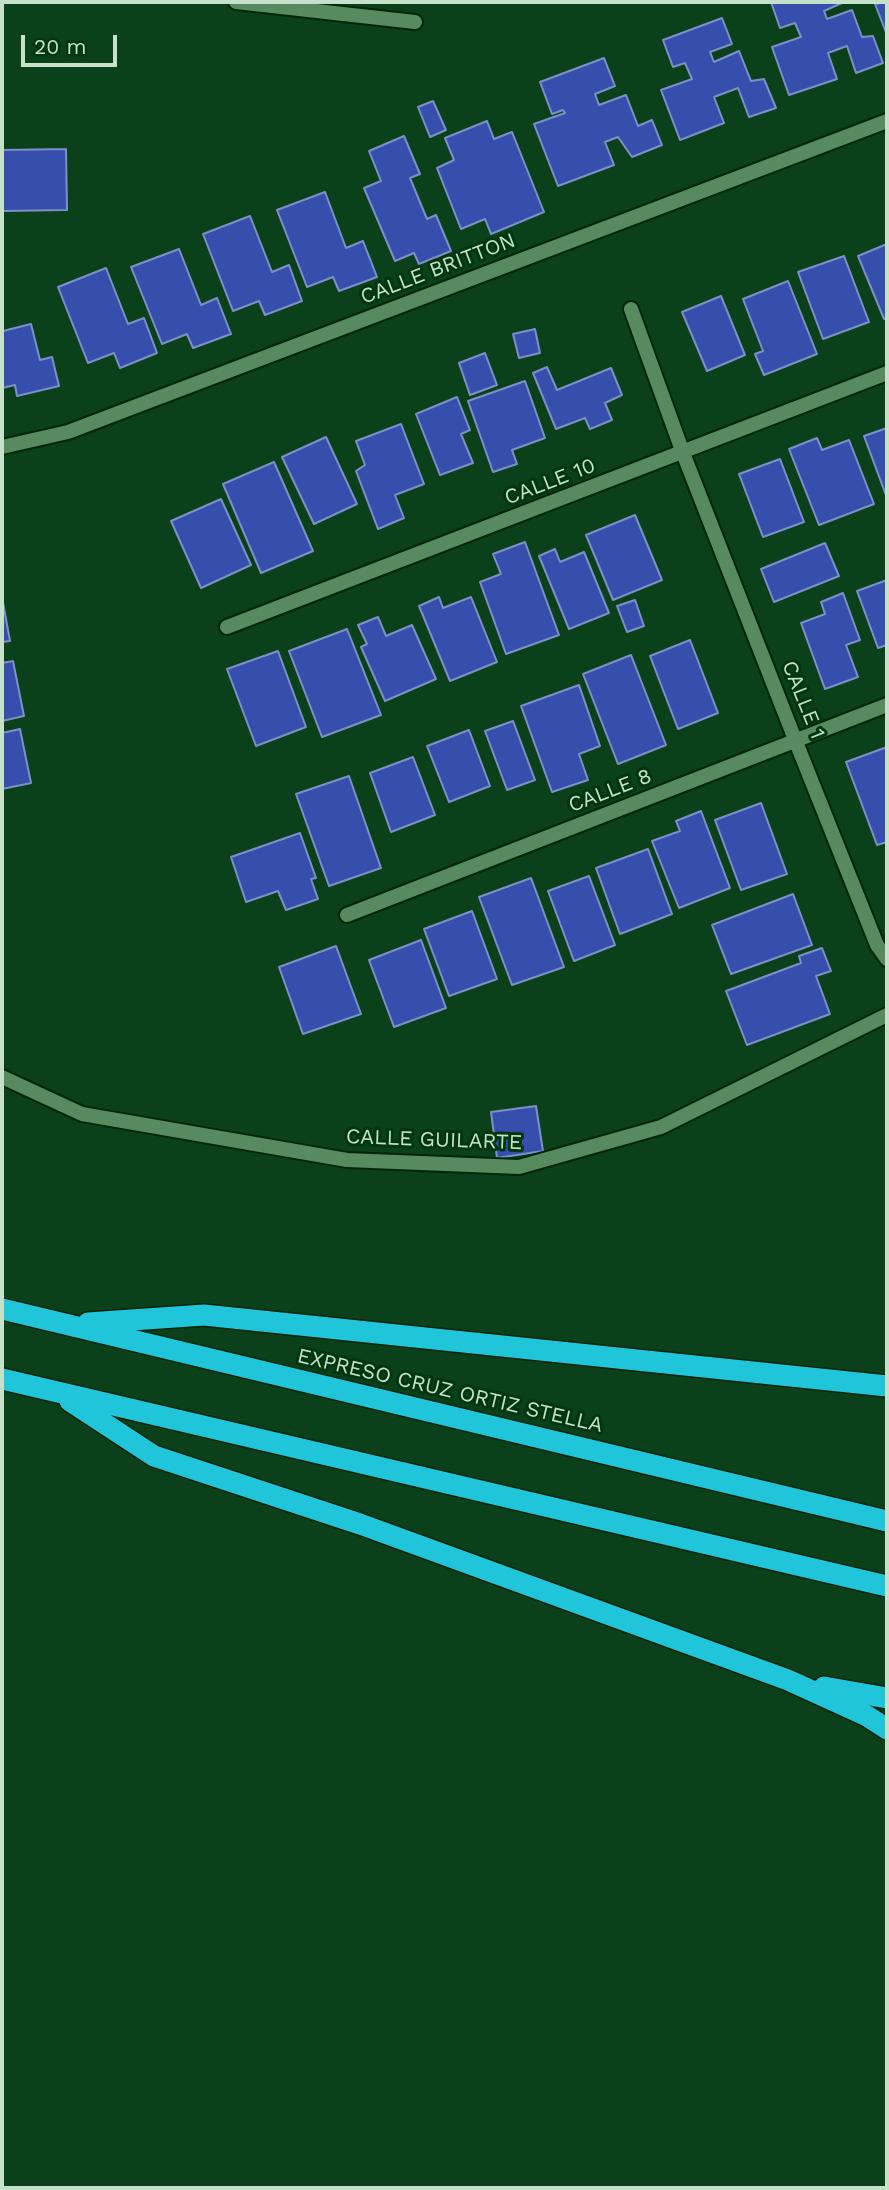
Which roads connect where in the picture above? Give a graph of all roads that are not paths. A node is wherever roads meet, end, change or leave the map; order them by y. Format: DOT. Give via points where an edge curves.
graph roads {
  1 [pos="236,2"];
  2 [pos="415,22"];
  3 [pos="887,121"];
  4 [pos="631,309"];
  5 [pos="887,373"];
  6 [pos="2,447"];
  7 [pos="683,453"];
  8 [pos="228,627"];
  9 [pos="887,705"];
  10 [pos="796,742"];
  11 [pos="347,915"];
  12 [pos="887,959"];
  13 [pos="887,1015"];
  14 [pos="2,1077"];
  15 [pos="2,1309"];
  16 [pos="69,1325"];
  17 [pos="887,1376"];
  18 [pos="2,1379"];
  19 [pos="845,1381"];
  20 [pos="887,1386"];
  21 [pos="57,1392"];
  22 [pos="887,1521"];
  23 [pos="878,1584"];
  24 [pos="788,1679"];
  25 [pos="887,1698"];
  26 [pos="887,1729"];
  1 -- 2 [label="street"];
  3 -- 6 [label="street, CALLE BRITTON" via="68,432"];
  4 -- 7 [label="street, CALLE 1"];
  5 -- 7 [label="street, CALLE 10"];
  7 -- 8 [label="street, CALLE 10"];
  7 -- 10 [label="street, CALLE 1"];
  9 -- 10 [label="street, CALLE 8"];
  10 -- 11 [label="street, CALLE 8"];
  10 -- 12 [label="street, CALLE 1" via="877,945"];
  13 -- 14 [label="street, CALLE GUILARTE" via="662,1127 519,1167 347,1160 82,1114"];
  15 -- 16 [label="highway, EXPRESO CRUZ ORTIZ STELLA"];
  16 -- 19 [label="highway" via="204,1315"];
  16 -- 22 [label="highway, EXPRESO CRUZ ORTIZ STELLA"];
  17 -- 19 [label="highway"];
  18 -- 21 [label="highway"];
  19 -- 20 [label="highway"];
  21 -- 23 [label="highway"];
  21 -- 24 [label="highway" via="154,1456 360,1524"];
  24 -- 25 [label="highway"];
  24 -- 26 [label="highway"];
}
